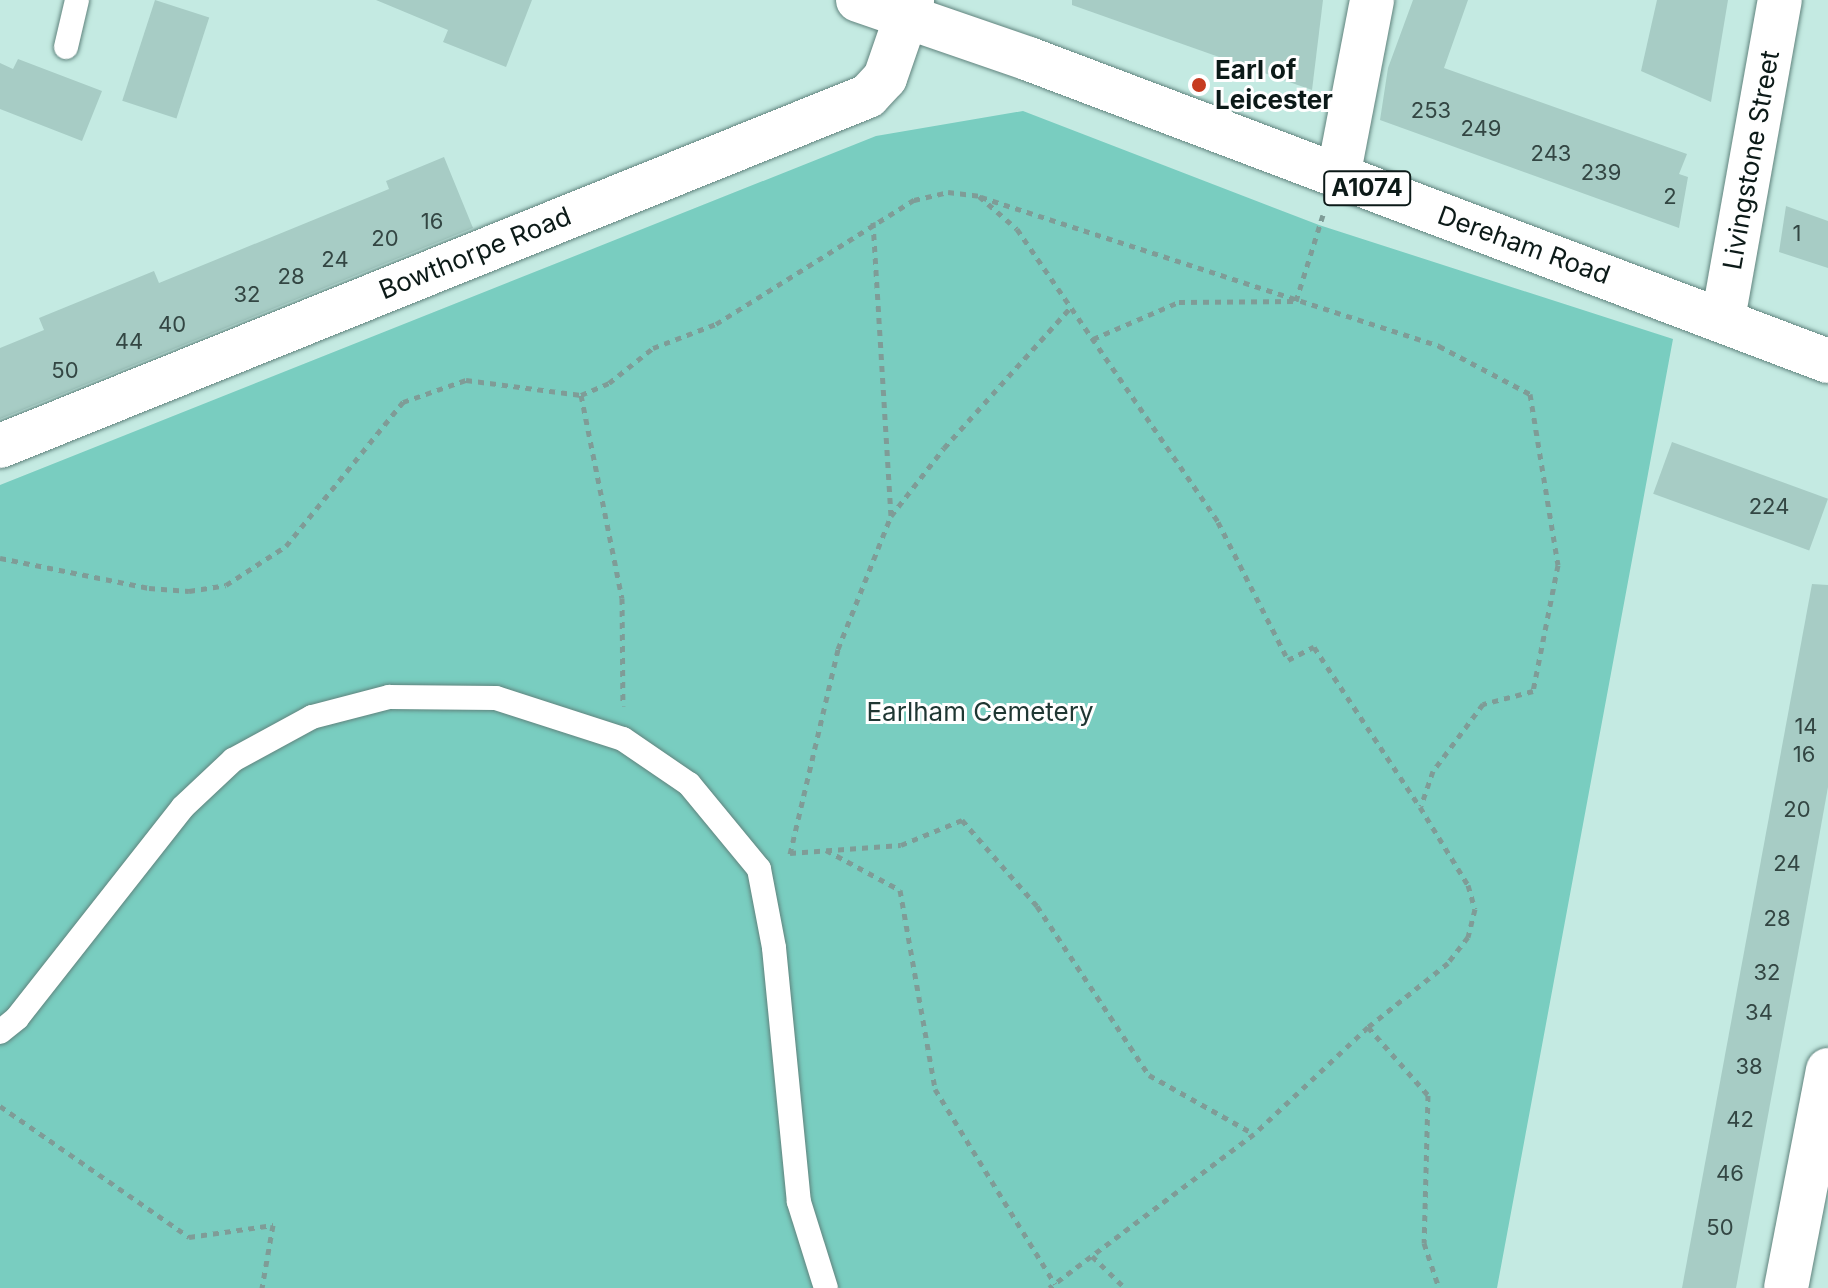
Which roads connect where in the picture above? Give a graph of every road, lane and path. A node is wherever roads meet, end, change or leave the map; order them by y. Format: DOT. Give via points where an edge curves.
graph roads {
  1 [pos="77,0"];
  2 [pos="858,0"];
  3 [pos="1372,0"];
  4 [pos="1780,0"];
  5 [pos="909,8"];
  6 [pos="66,47"];
  7 [pos="1338,177"];
  8 [pos="979,196"];
  9 [pos="873,222"];
  10 [pos="1296,301"];
  11 [pos="1069,309"];
  12 [pos="1723,319"];
  13 [pos="1093,339"];
  14 [pos="1828,361"];
  15 [pos="581,395"];
  16 [pos="0,446"];
  17 [pos="891,516"];
  18 [pos="0,558"];
  19 [pos="623,739"];
  20 [pos="1420,807"];
  21 [pos="826,850"];
  22 [pos="790,853"];
  23 [pos="788,866"];
  24 [pos="1368,1027"];
  25 [pos="0,1032"];
  26 [pos="1828,1070"];
  27 [pos="0,1106"];
  28 [pos="1254,1134"];
  29 [pos="1092,1256"];
  30 [pos="1052,1286"];
  31 [pos="262,1288"];
  32 [pos="826,1288"];
  33 [pos="1125,1288"];
  34 [pos="1439,1288"];
  35 [pos="1786,1288"];
  1 -- 6 [label="lane"];
  2 -- 5 [label="street, Dereham Road / A1074"];
  3 -- 7 [label="street"];
  4 -- 12 [label="street, Livingstone Street"];
  5 -- 7 [label="street, Dereham Road / A1074"];
  5 -- 16 [label="street, Bowthorpe Road" via="885,78 868,96"];
  7 -- 10 [label="path"];
  7 -- 12 [label="street, Dereham Road / A1074"];
  8 -- 9 [label="path" via="948,192 914,200"];
  8 -- 10 [label="path"];
  8 -- 11 [label="path" via="1017,229"];
  9 -- 15 [label="path" via="716,324 653,348 609,383"];
  9 -- 17 [label="path"];
  10 -- 13 [label="path" via="1179,302"];
  10 -- 20 [label="path" via="1439,346 1530,394 1558,565 1533,691 1483,704 1433,771"];
  11 -- 13 [label="path"];
  11 -- 17 [label="path" via="944,448"];
  12 -- 14 [label="street, Dereham Road / A1074"];
  13 -- 20 [label="path" via="1218,522 1288,660 1314,647"];
  15 -- 18 [label="path" via="466,380 403,402 286,546 226,585 189,591 149,588"];
  15 -- 19 [label="path" via="622,598"];
  17 -- 22 [label="path" via="838,649"];
  19 -- 25 [label="lane" via="496,698 389,697 312,717 233,760 183,807 17,1018"];
  19 -- 32 [label="lane" via="689,784 759,869 774,948 799,1202"];
  20 -- 24 [label="path" via="1468,885 1475,909 1468,937 1448,963"];
  21 -- 22 [label="path"];
  21 -- 28 [label="path" via="901,845 962,820 1037,906 1149,1075"];
  21 -- 30 [label="path" via="900,890 935,1089"];
  22 -- 23 [label="path"];
  24 -- 28 [label="path"];
  24 -- 34 [label="path" via="1428,1095 1424,1243"];
  26 -- 35 [label="street"];
  27 -- 31 [label="path" via="189,1237 273,1225"];
  28 -- 29 [label="path"];
  29 -- 30 [label="path"];
  29 -- 33 [label="path"];
}
